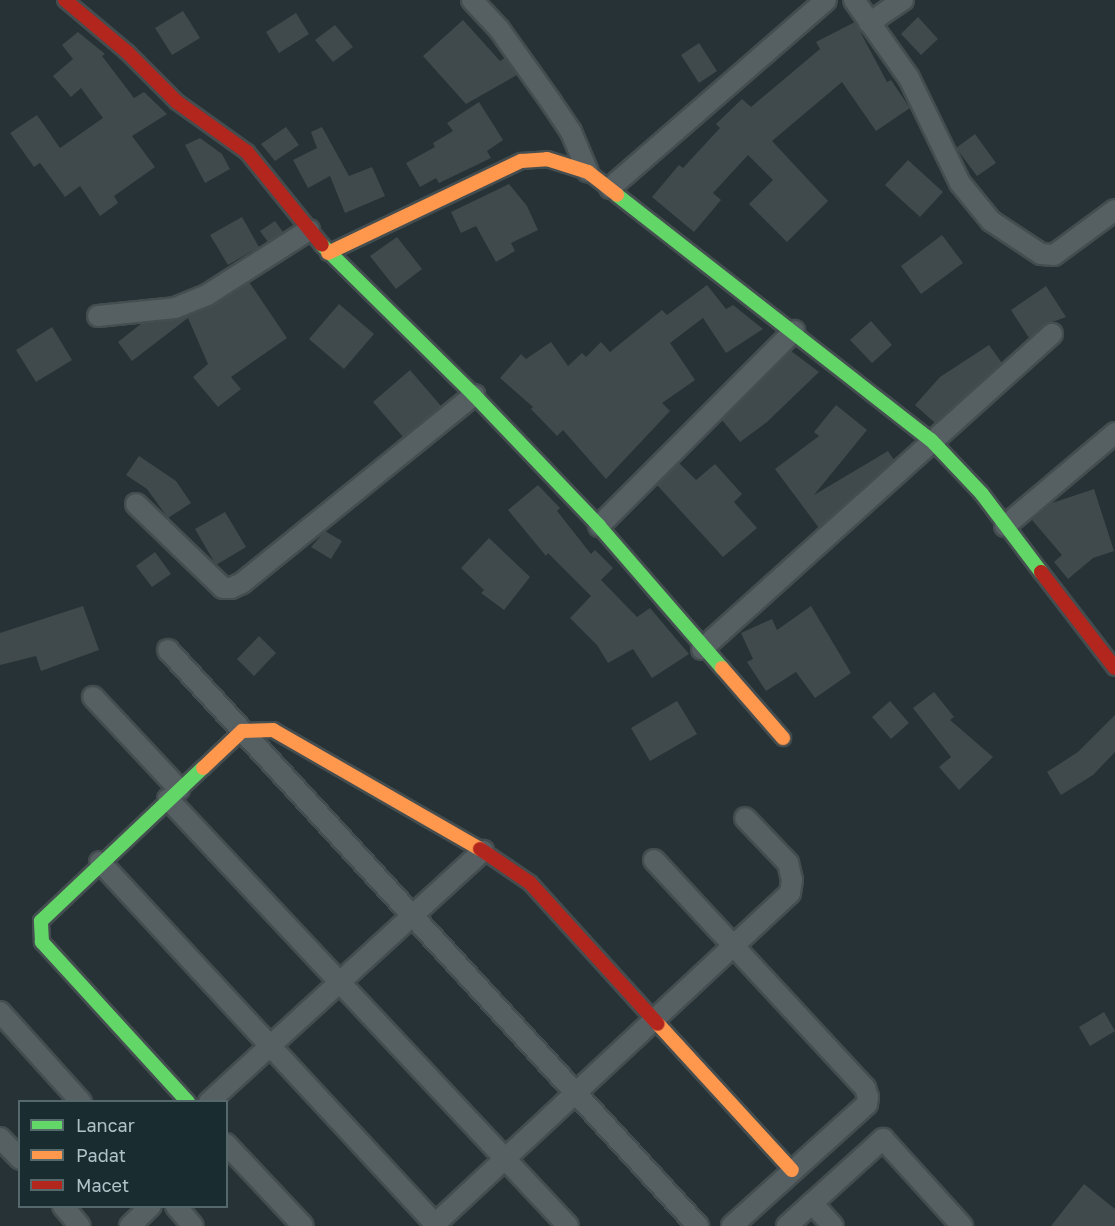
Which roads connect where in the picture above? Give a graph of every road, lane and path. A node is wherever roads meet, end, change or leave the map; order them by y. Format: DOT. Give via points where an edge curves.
graph roads {
  1 [pos="65,0"];
  2 [pos="472,0"];
  3 [pos="826,0"];
  4 [pos="854,0"];
  5 [pos="903,0"];
  6 [pos="869,23"];
  7 [pos="588,172"];
  8 [pos="610,188"];
  9 [pos="1115,210"];
  10 [pos="309,230"];
  11 [pos="328,253"];
  12 [pos="98,316"];
  13 [pos="794,331"];
  14 [pos="1052,334"];
  15 [pos="474,395"];
  16 [pos="1115,433"];
  17 [pos="931,440"];
  18 [pos="136,504"];
  19 [pos="599,526"];
  20 [pos="1005,526"];
  21 [pos="702,649"];
  22 [pos="168,650"];
  23 [pos="1115,668"];
  24 [pos="93,697"];
  25 [pos="242,731"];
  26 [pos="783,738"];
  27 [pos="174,794"];
  28 [pos="745,818"];
  29 [pos="483,851"];
  30 [pos="654,860"];
  31 [pos="100,862"];
  32 [pos="412,916"];
  33 [pos="733,946"];
  34 [pos="340,982"];
  35 [pos="0,1012"];
  36 [pos="654,1019"];
  37 [pos="270,1046"];
  38 [pos="576,1093"];
  39 [pos="80,1100"];
  40 [pos="187,1100"];
  41 [pos="210,1100"];
  42 [pos="0,1138"];
  43 [pos="228,1146"];
  44 [pos="18,1157"];
  45 [pos="505,1159"];
  46 [pos="792,1170"];
  47 [pos="812,1203"];
  48 [pos="65,1208"];
  49 [pos="149,1208"];
  50 [pos="178,1208"];
  51 [pos="435,1225"];
  52 [pos="81,1226"];
  53 [pos="130,1226"];
  54 [pos="194,1226"];
  55 [pos="303,1226"];
  56 [pos="568,1226"];
  57 [pos="698,1226"];
  58 [pos="732,1226"];
  59 [pos="787,1226"];
  60 [pos="833,1226"];
  61 [pos="962,1226"];
  1 -- 10 [label="street" via="127,52 177,102 247,152"];
  2 -- 7 [label="street" via="499,29 551,102 571,132"];
  3 -- 8 [label="street"];
  4 -- 6 [label="street"];
  5 -- 6 [label="street"];
  6 -- 9 [label="street" via="909,78 960,183 991,221 1041,254 1054,255"];
  7 -- 8 [label="street"];
  7 -- 11 [label="street" via="547,159 521,161"];
  8 -- 13 [label="street"];
  10 -- 11 [label="street"];
  10 -- 12 [label="street" via="207,295 175,308"];
  11 -- 15 [label="street"];
  13 -- 17 [label="street"];
  13 -- 19 [label="street"];
  14 -- 17 [label="street"];
  15 -- 18 [label="street" via="231,588 223,588"];
  15 -- 19 [label="street"];
  16 -- 20 [label="street"];
  17 -- 20 [label="street" via="982,494"];
  17 -- 21 [label="street"];
  19 -- 21 [label="street"];
  20 -- 23 [label="street"];
  21 -- 26 [label="street"];
  22 -- 25 [label="street"];
  24 -- 27 [label="street"];
  25 -- 27 [label="street"];
  25 -- 29 [label="street" via="273,730"];
  25 -- 32 [label="street"];
  27 -- 31 [label="street"];
  27 -- 34 [label="street"];
  28 -- 33 [label="street" via="788,863 792,880 790,892"];
  29 -- 32 [label="street"];
  29 -- 36 [label="street" via="530,883"];
  30 -- 33 [label="street"];
  31 -- 37 [label="street"];
  31 -- 40 [label="street" via="41,921 42,942"];
  32 -- 34 [label="street"];
  32 -- 38 [label="street"];
  33 -- 36 [label="street"];
  33 -- 46 [label="street" via="865,1088 868,1097 867,1104"];
  34 -- 37 [label="street"];
  34 -- 45 [label="street"];
  35 -- 39 [label="street"];
  36 -- 38 [label="street"];
  36 -- 46 [label="street"];
  37 -- 41 [label="street"];
  37 -- 51 [label="street"];
  38 -- 45 [label="street"];
  38 -- 57 [label="street"];
  42 -- 44 [label="street"];
  43 -- 55 [label="street"];
  45 -- 51 [label="street"];
  45 -- 56 [label="street"];
  46 -- 58 [label="street"];
  47 -- 59 [label="street"];
  47 -- 60 [label="street"];
  47 -- 61 [label="street" via="883,1139"];
  48 -- 52 [label="street"];
  49 -- 53 [label="street"];
  50 -- 54 [label="street"];
}
